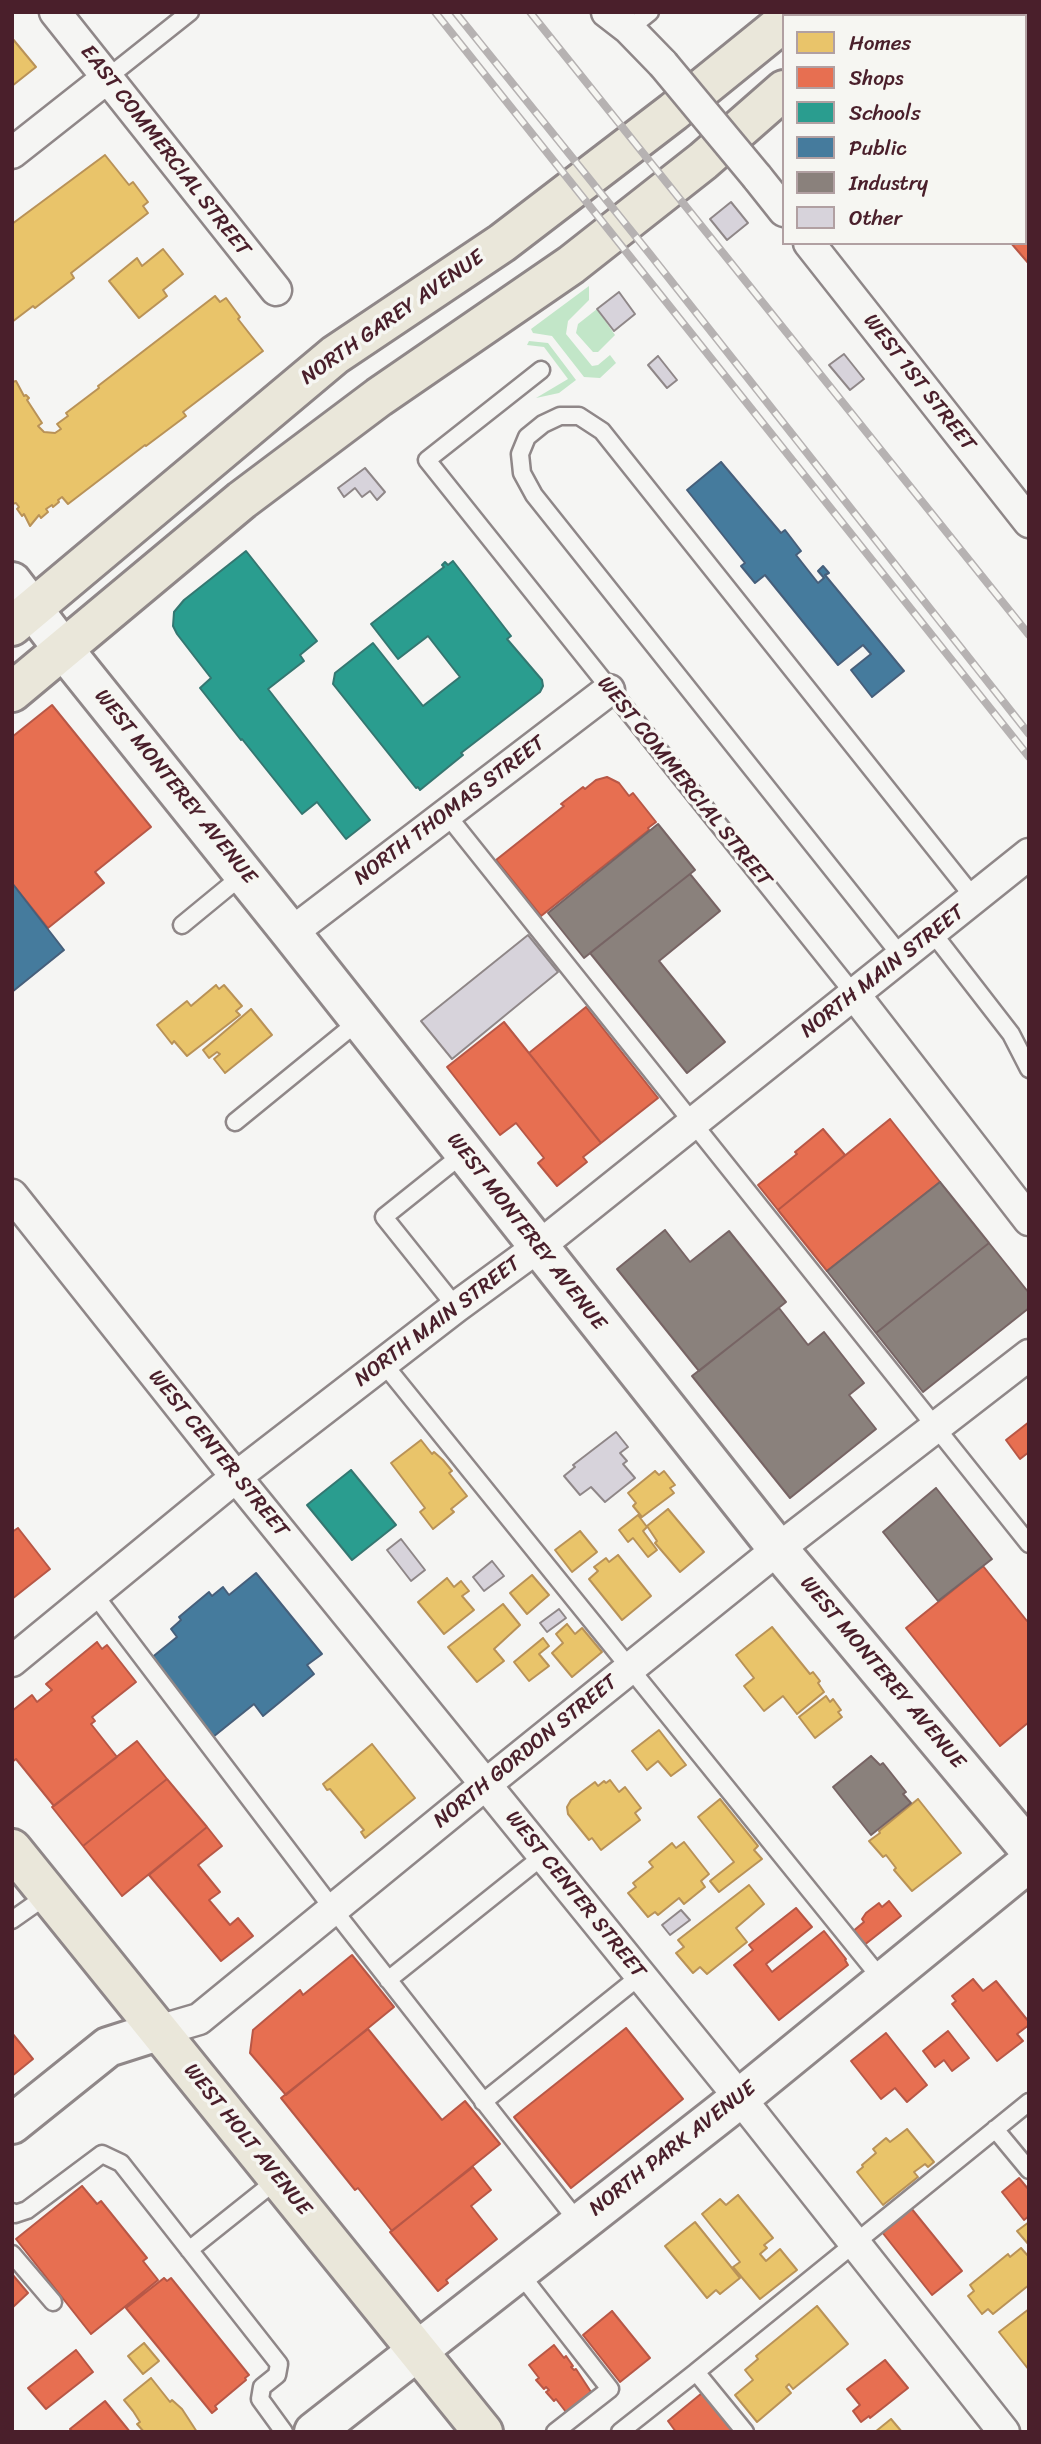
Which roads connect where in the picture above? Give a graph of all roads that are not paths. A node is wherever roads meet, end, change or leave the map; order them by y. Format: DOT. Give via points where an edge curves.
graph roads {
  1 [pos="55,12"];
  2 [pos="190,12"];
  3 [pos="629,18"];
  4 [pos="782,24"];
  5 [pos="107,78"];
  6 [pos="770,102"];
  7 [pos="12,153"];
  8 [pos="782,208"];
  9 [pos="811,245"];
  10 [pos="276,290"];
  11 [pos="541,370"];
  12 [pos="1029,522"];
  13 [pos="19,605"];
  14 [pos="64,650"];
  15 [pos="609,690"];
  16 [pos="12,692"];
  17 [pos="447,814"];
  18 [pos="1029,854"];
  19 [pos="244,874"];
  20 [pos="975,899"];
  21 [pos="182,925"];
  22 [pos="932,932"];
  23 [pos="291,933"];
  24 [pos="902,957"];
  25 [pos="854,995"];
  26 [pos="360,1020"];
  27 [pos="1029,1069"];
  28 [pos="235,1122"];
  29 [pos="693,1123"];
  30 [pos="464,1153"];
  31 [pos="12,1195"];
  32 [pos="1029,1220"];
  33 [pos="538,1247"];
  34 [pos="456,1307"];
  35 [pos="1029,1355"];
  36 [pos="383,1363"];
  37 [pos="934,1427"];
  38 [pos="236,1477"];
  39 [pos="1029,1544"];
  40 [pos="778,1549"];
  41 [pos="94,1594"];
  42 [pos="12,1661"];
  43 [pos="629,1669"];
  44 [pos="485,1785"];
  45 [pos="12,1849"];
  46 [pos="1029,1849"];
  47 [pos="542,1856"];
  48 [pos="1029,1862"];
  49 [pos="49,1894"];
  50 [pos="333,1909"];
  51 [pos="12,1920"];
  52 [pos="640,1976"];
  53 [pos="388,1980"];
  54 [pos="883,1981"];
  55 [pos="158,2031"];
  56 [pos="740,2098"];
  57 [pos="484,2102"];
  58 [pos="1029,2102"];
  59 [pos="12,2124"];
  60 [pos="995,2129"];
  61 [pos="1029,2170"];
  62 [pos="278,2179"];
  63 [pos="13,2216"];
  64 [pos="579,2223"];
  65 [pos="856,2244"];
  66 [pos="189,2250"];
  67 [pos="12,2254"];
  68 [pos="517,2271"];
  69 [pos="53,2302"];
  70 [pos="417,2349"];
  71 [pos="696,2372"];
  72 [pos="284,2432"];
  73 [pos="314,2432"];
  74 [pos="483,2432"];
  75 [pos="555,2432"];
  76 [pos="620,2432"];
  77 [pos="745,2432"];
  78 [pos="1004,2432"];
  1 -- 5 [label="street, EAST COMMERCIAL STREET"];
  2 -- 5 [label="lane"];
  3 -- 8 [label="street, bridge"];
  4 -- 13 [label="main road, NORTH GAREY AVENUE" via="502,243 335,355"];
  5 -- 7 [label="street"];
  5 -- 10 [label="street, EAST COMMERCIAL STREET"];
  6 -- 14 [label="main road" via="571,265 379,397 242,500"];
  9 -- 12 [label="street, WEST 1ST STREET"];
  11 -- 15 [label="lane, WEST COMMERCIAL STREET" via="427,460"];
  13 -- 14 [label="street, WEST MONTEREY AVENUE"];
  14 -- 16 [label="main road"];
  14 -- 19 [label="street, WEST MONTEREY AVENUE"];
  15 -- 17 [label="street, NORTH THOMAS STREET"];
  15 -- 25 [label="lane, WEST COMMERCIAL STREET"];
  17 -- 23 [label="street, NORTH THOMAS STREET"];
  17 -- 29 [label="lane"];
  18 -- 20 [label="street, NORTH MAIN STREET"];
  19 -- 21 [label="lane"];
  19 -- 23 [label="street, WEST MONTEREY AVENUE"];
  20 -- 22 [label="street, NORTH MAIN STREET"];
  20 -- 24 [label="lane" via="602,431 579,416 559,416 542,424 527,437 520,454 522,473 534,495"];
  22 -- 24 [label="street, NORTH MAIN STREET"];
  22 -- 27 [label="lane" via="1011,1034"];
  23 -- 26 [label="street, WEST MONTEREY AVENUE"];
  24 -- 25 [label="street, NORTH MAIN STREET"];
  25 -- 29 [label="street, NORTH MAIN STREET"];
  25 -- 32 [label="street, WEST COMMERCIAL STREET"];
  26 -- 28 [label="lane"];
  26 -- 30 [label="street, WEST MONTEREY AVENUE"];
  29 -- 33 [label="street, NORTH MAIN STREET"];
  29 -- 37 [label="lane"];
  30 -- 33 [label="street, WEST MONTEREY AVENUE"];
  30 -- 34 [label="lane" via="384,1217"];
  31 -- 38 [label="street, WEST CENTER STREET"];
  33 -- 34 [label="street, NORTH MAIN STREET"];
  33 -- 40 [label="street, WEST MONTEREY AVENUE"];
  34 -- 36 [label="street, NORTH MAIN STREET"];
  35 -- 37 [label="street, NORTH GORDON STREET"];
  36 -- 38 [label="street, NORTH MAIN STREET"];
  36 -- 43 [label="lane"];
  37 -- 39 [label="lane"];
  37 -- 40 [label="street, NORTH GORDON STREET"];
  38 -- 41 [label="street, NORTH MAIN STREET"];
  38 -- 44 [label="street, WEST CENTER STREET"];
  40 -- 43 [label="street, NORTH GORDON STREET"];
  40 -- 46 [label="street, WEST MONTEREY AVENUE"];
  41 -- 42 [label="street, NORTH MAIN STREET"];
  41 -- 50 [label="lane"];
  43 -- 44 [label="street, NORTH GORDON STREET"];
  43 -- 54 [label="lane"];
  44 -- 47 [label="street, WEST CENTER STREET"];
  44 -- 50 [label="street, NORTH GORDON STREET"];
  45 -- 49 [label="main road, WEST HOLT AVENUE"];
  47 -- 52 [label="street, WEST CENTER STREET"];
  47 -- 53 [label="lane"];
  48 -- 54 [label="street, NORTH PARK AVENUE"];
  49 -- 51 [label="lane"];
  49 -- 55 [label="main road, WEST HOLT AVENUE"];
  50 -- 53 [label="lane"];
  50 -- 55 [label="street, NORTH GORDON STREET" via="199,2019"];
  52 -- 56 [label="street, WEST CENTER STREET"];
  52 -- 57 [label="lane"];
  53 -- 57 [label="lane"];
  54 -- 56 [label="street, NORTH PARK AVENUE"];
  55 -- 59 [label="street, NORTH GORDON STREET" via="108,2047"];
  55 -- 62 [label="main road, WEST HOLT AVENUE"];
  56 -- 64 [label="street, NORTH PARK AVENUE"];
  56 -- 65 [label="street, WEST CENTER STREET"];
  57 -- 64 [label="lane"];
  58 -- 60 [label="lane"];
  60 -- 61 [label="lane"];
  60 -- 65 [label="lane"];
  62 -- 66 [label="lane"];
  62 -- 70 [label="main road, WEST HOLT AVENUE"];
  63 -- 66 [label="lane" via="102,2154 121,2163"];
  64 -- 68 [label="street, NORTH PARK AVENUE"];
  65 -- 71 [label="lane"];
  65 -- 78 [label="street, WEST CENTER STREET"];
  66 -- 72 [label="lane" via="279,2364 277,2375 262,2387 260,2399"];
  67 -- 69 [label="lane"];
  68 -- 70 [label="street, NORTH PARK AVENUE"];
  68 -- 75 [label="lane" via="610,2389"];
  70 -- 73 [label="street, NORTH PARK AVENUE"];
  70 -- 74 [label="main road, WEST HOLT AVENUE"];
  71 -- 76 [label="lane"];
  71 -- 77 [label="lane"];
}
